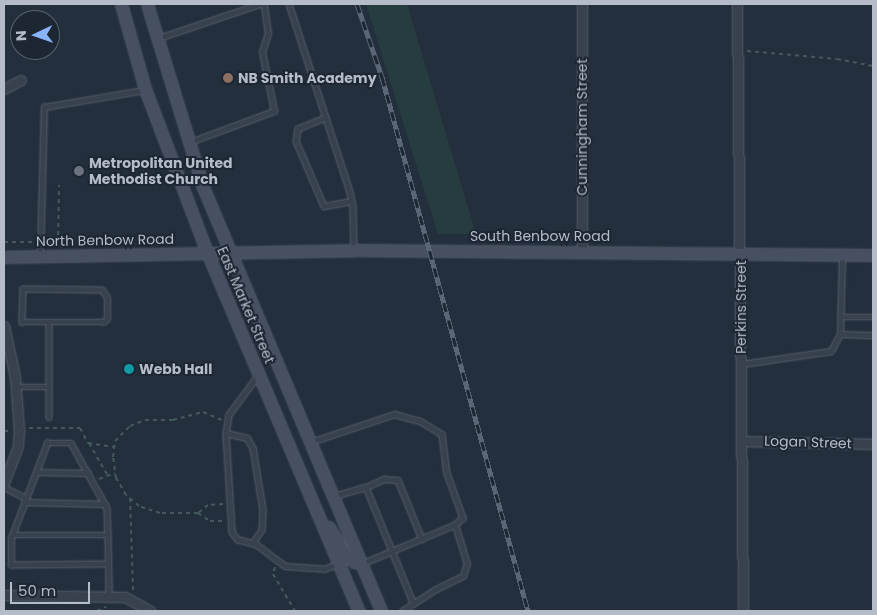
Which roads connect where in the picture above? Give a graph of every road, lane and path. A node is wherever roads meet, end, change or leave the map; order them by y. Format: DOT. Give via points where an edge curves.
graph roads {
  1 [pos="121,4"];
  2 [pos="147,4"];
  3 [pos="262,4"];
  4 [pos="289,4"];
  5 [pos="582,4"];
  6 [pos="738,4"];
  7 [pos="156,39"];
  8 [pos="738,52"];
  9 [pos="873,66"];
  10 [pos="21,80"];
  11 [pos="4,89"];
  12 [pos="145,90"];
  13 [pos="325,118"];
  14 [pos="188,142"];
  15 [pos="352,201"];
  16 [pos="354,250"];
  17 [pos="582,251"];
  18 [pos="208,252"];
  19 [pos="230,252"];
  20 [pos="741,253"];
  21 [pos="842,255"];
  22 [pos="873,255"];
  23 [pos="40,257"];
  24 [pos="4,258"];
  25 [pos="4,262"];
  26 [pos="840,317"];
  27 [pos="873,318"];
  28 [pos="48,322"];
  29 [pos="4,326"];
  30 [pos="840,334"];
  31 [pos="873,335"];
  32 [pos="742,364"];
  33 [pos="259,375"];
  34 [pos="16,387"];
  35 [pos="49,387"];
  36 [pos="49,417"];
  37 [pos="228,423"];
  38 [pos="19,430"];
  39 [pos="4,431"];
  40 [pos="226,433"];
  41 [pos="743,441"];
  42 [pos="311,442"];
  43 [pos="89,443"];
  44 [pos="873,444"];
  45 [pos="114,447"];
  46 [pos="7,469"];
  47 [pos="36,472"];
  48 [pos="88,473"];
  49 [pos="115,473"];
  50 [pos="108,476"];
  51 [pos="93,482"];
  52 [pos="4,485"];
  53 [pos="366,487"];
  54 [pos="307,489"];
  55 [pos="334,496"];
  56 [pos="130,498"];
  57 [pos="25,500"];
  58 [pos="105,504"];
  59 [pos="230,504"];
  60 [pos="198,513"];
  61 [pos="232,521"];
  62 [pos="456,525"];
  63 [pos="12,534"];
  64 [pos="108,535"];
  65 [pos="422,539"];
  66 [pos="253,543"];
  67 [pos="392,551"];
  68 [pos="278,560"];
  69 [pos="361,562"];
  70 [pos="108,564"];
  71 [pos="339,564"];
  72 [pos="4,595"];
  73 [pos="109,597"];
  74 [pos="133,602"];
  75 [pos="413,602"];
  76 [pos="150,611"];
  77 [pos="295,611"];
  78 [pos="359,611"];
  79 [pos="381,611"];
  80 [pos="402,611"];
  81 [pos="743,611"];
  1 -- 12 [label="main road, East Market Street"];
  2 -- 7 [label="main road, East Market Street"];
  3 -- 7 [label="lane"];
  3 -- 14 [label="lane" via="268,34 262,52 274,111"];
  4 -- 13 [label="lane"];
  5 -- 17 [label="street, Cunningham Street"];
  6 -- 8 [label="street, Perkins Street"];
  7 -- 14 [label="main road, East Market Street"];
  8 -- 9 [label="path" via="837,59"];
  8 -- 20 [label="street, Perkins Street"];
  10 -- 11 [label="street"];
  12 -- 18 [label="main road, East Market Street"];
  12 -- 23 [label="lane" via="44,107"];
  13 -- 15 [label="lane"];
  13 -- 15 [label="lane" via="298,129 296,142 324,206"];
  14 -- 19 [label="main road, East Market Street"];
  15 -- 16 [label="lane"];
  16 -- 17 [label="main road, South Benbow Road"];
  16 -- 19 [label="main road, South Benbow Road"];
  17 -- 20 [label="main road, South Benbow Road"];
  18 -- 19 [label="main road, South Benbow Road"];
  18 -- 23 [label="main road, North Benbow Road"];
  18 -- 33 [label="main road, East Market Street"];
  19 -- 42 [label="main road, East Market Street"];
  20 -- 21 [label="main road, South Benbow Road"];
  20 -- 32 [label="street, Perkins Street"];
  21 -- 22 [label="main road, South Benbow Road"];
  21 -- 26 [label="lane"];
  23 -- 24 [label="main road, North Benbow Road"];
  24 -- 25 [label="street"];
  26 -- 27 [label="lane"];
  26 -- 30 [label="lane"];
  28 -- 28 [label="lane" via="22,322 22,289 102,290 107,298 107,319 103,322"];
  28 -- 35 [label="lane"];
  29 -- 34 [label="street"];
  30 -- 31 [label="lane"];
  30 -- 32 [label="lane" via="830,351 823,354"];
  32 -- 41 [label="street, Perkins Street"];
  33 -- 37 [label="lane" via="240,397"];
  33 -- 54 [label="main road, East Market Street"];
  34 -- 35 [label="lane"];
  34 -- 38 [label="street"];
  35 -- 36 [label="lane"];
  37 -- 40 [label="lane"];
  37 -- 45 [label="path" via="203,412 173,420 145,420 130,426 115,441"];
  38 -- 39 [label="path"];
  38 -- 43 [label="path" via="80,428"];
  38 -- 46 [label="street"];
  40 -- 59 [label="lane"];
  40 -- 66 [label="lane" via="247,438 256,462 263,510 262,530"];
  41 -- 44 [label="street, Logan Street"];
  41 -- 81 [label="street, Perkins Street"];
  42 -- 55 [label="main road, East Market Street"];
  42 -- 62 [label="lane" via="394,414 420,420 442,434 447,472 463,518"];
  43 -- 45 [label="path"];
  43 -- 50 [label="path"];
  45 -- 49 [label="path"];
  46 -- 52 [label="street"];
  47 -- 48 [label="lane"];
  47 -- 48 [label="lane" via="47,443 71,442"];
  47 -- 57 [label="lane"];
  48 -- 51 [label="lane"];
  49 -- 50 [label="path"];
  49 -- 56 [label="path"];
  50 -- 51 [label="path"];
  51 -- 58 [label="lane"];
  52 -- 57 [label="lane"];
  53 -- 55 [label="lane"];
  53 -- 65 [label="lane" via="384,479 398,480"];
  53 -- 67 [label="lane"];
  54 -- 69 [label="main road" via="347,558"];
  54 -- 71 [label="main road, East Market Street"];
  55 -- 69 [label="main road, East Market Street"];
  56 -- 60 [label="path" via="140,506 160,512"];
  56 -- 74 [label="path"];
  57 -- 58 [label="lane"];
  57 -- 63 [label="lane"];
  58 -- 64 [label="lane"];
  59 -- 60 [label="path" via="208,505"];
  59 -- 61 [label="lane"];
  60 -- 61 [label="path" via="210,521"];
  61 -- 66 [label="lane" via="237,539"];
  62 -- 65 [label="lane"];
  62 -- 75 [label="lane" via="468,564 463,576"];
  63 -- 64 [label="lane"];
  63 -- 70 [label="lane" via="10,565"];
  64 -- 70 [label="lane"];
  65 -- 67 [label="lane"];
  66 -- 68 [label="lane"];
  67 -- 69 [label="lane"];
  67 -- 75 [label="lane"];
  68 -- 71 [label="lane" via="285,566 308,568 324,569"];
  68 -- 77 [label="path" via="273,574"];
  69 -- 79 [label="main road, East Market Street"];
  70 -- 73 [label="lane"];
  71 -- 78 [label="main road, East Market Street"];
  72 -- 73 [label="street"];
  73 -- 74 [label="street" via="125,597"];
  74 -- 76 [label="street"];
  75 -- 80 [label="lane"];
}
